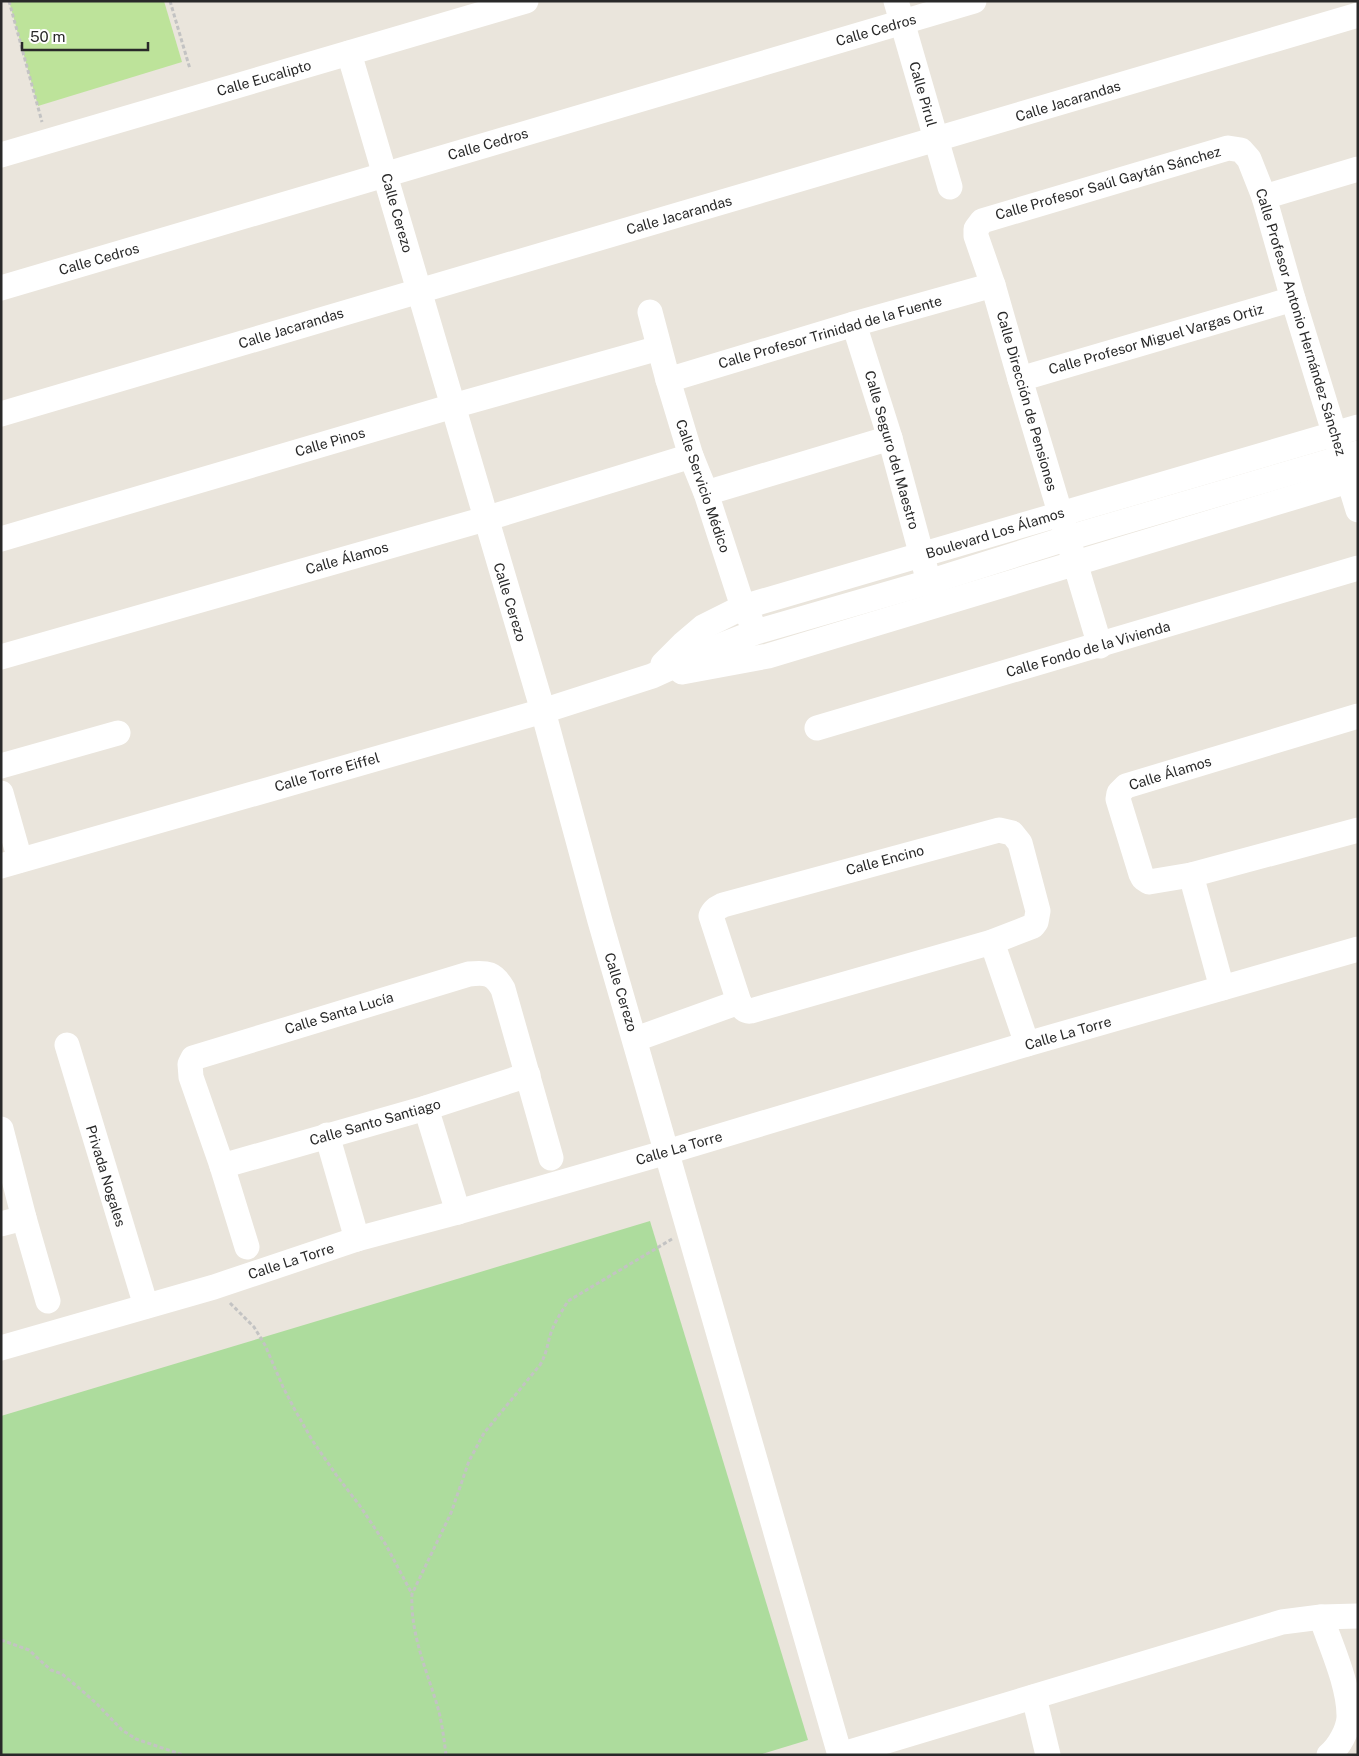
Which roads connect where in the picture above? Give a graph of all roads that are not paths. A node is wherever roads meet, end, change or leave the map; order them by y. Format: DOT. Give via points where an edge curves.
graph roads {
  1 [pos="526,1"];
  2 [pos="974,1"];
  3 [pos="500,5"];
  4 [pos="899,12"];
  5 [pos="1358,15"];
  6 [pos="349,53"];
  7 [pos="936,140"];
  8 [pos="1228,148"];
  9 [pos="1,155"];
  10 [pos="1358,169"];
  11 [pos="386,174"];
  12 [pos="950,187"];
  13 [pos="1264,197"];
  14 [pos="987,218"];
  15 [pos="993,284"];
  16 [pos="1,288"];
  17 [pos="419,290"];
  18 [pos="1293,299"];
  19 [pos="650,312"];
  20 [pos="854,324"];
  21 [pos="659,348"];
  22 [pos="1020,379"];
  23 [pos="668,380"];
  24 [pos="453,406"];
  25 [pos="1,414"];
  26 [pos="1358,427"];
  27 [pos="1334,434"];
  28 [pos="890,438"];
  29 [pos="1350,455"];
  30 [pos="691,456"];
  31 [pos="1353,480"];
  32 [pos="706,493"];
  33 [pos="1358,510"];
  34 [pos="1060,514"];
  35 [pos="485,519"];
  36 [pos="1068,538"];
  37 [pos="1,539"];
  38 [pos="922,555"];
  39 [pos="1076,563"];
  40 [pos="1358,568"];
  41 [pos="929,582"];
  42 [pos="936,605"];
  43 [pos="743,607"];
  44 [pos="756,632"];
  45 [pos="1100,646"];
  46 [pos="768,656"];
  47 [pos="1,657"];
  48 [pos="652,676"];
  49 [pos="543,711"];
  50 [pos="1358,716"];
  51 [pos="817,728"];
  52 [pos="118,733"];
  53 [pos="1,766"];
  54 [pos="1,793"];
  55 [pos="1358,830"];
  56 [pos="11,863"];
  57 [pos="1192,875"];
  58 [pos="992,942"];
  59 [pos="1358,949"];
  60 [pos="1222,988"];
  61 [pos="739,1002"];
  62 [pos="636,1039"];
  63 [pos="1027,1044"];
  64 [pos="67,1045"];
  65 [pos="528,1075"];
  66 [pos="426,1108"];
  67 [pos="1,1129"];
  68 [pos="327,1135"];
  69 [pos="667,1152"];
  70 [pos="551,1158"];
  71 [pos="222,1166"];
  72 [pos="458,1212"];
  73 [pos="13,1221"];
  74 [pos="357,1239"];
  75 [pos="247,1246"];
  76 [pos="48,1301"];
  77 [pos="146,1306"];
  78 [pos="1,1348"];
  79 [pos="1358,1616"];
  80 [pos="1321,1617"];
  81 [pos="1034,1697"];
  82 [pos="840,1755"];
  83 [pos="1048,1755"];
  84 [pos="1329,1755"];
  1 -- 3 [label="street, Calle Eucalipto"];
  2 -- 4 [label="street, Calle Cedros"];
  3 -- 6 [label="street, Calle Eucalipto"];
  4 -- 7 [label="street, Calle Pirul"];
  4 -- 11 [label="street, Calle Cedros"];
  5 -- 7 [label="street, Calle Jacarandas"];
  6 -- 9 [label="street, Calle Eucalipto"];
  6 -- 11 [label="street, Calle Cerezo"];
  7 -- 12 [label="street, Calle Pirul"];
  7 -- 17 [label="street, Calle Jacarandas"];
  8 -- 13 [label="street, Calle Profesor Antonio Hernández Sánchez" via="1240,150 1249,158"];
  8 -- 14 [label="street, Calle Profesor Saúl Gaytán Sánchez"];
  10 -- 13 [label="street"];
  11 -- 16 [label="street, Calle Cedros"];
  11 -- 17 [label="street, Calle Cerezo"];
  13 -- 18 [label="street, Calle Profesor Antonio Hernández Sánchez"];
  14 -- 15 [label="street, Calle Dirección de Pensiones" via="978,225 976,236"];
  15 -- 20 [label="street, Calle Profesor Trinidad de la Fuente"];
  15 -- 22 [label="street, Calle Dirección de Pensiones"];
  17 -- 24 [label="street, Calle Cerezo"];
  17 -- 25 [label="street, Calle Jacarandas"];
  18 -- 22 [label="street, Calle Profesor Miguel Vargas Ortiz"];
  18 -- 27 [label="street, Calle Profesor Antonio Hernández Sánchez"];
  19 -- 21 [label="street, Calle Servicio Médico"];
  20 -- 23 [label="street, Calle Profesor Trinidad de la Fuente"];
  20 -- 28 [label="street, Calle Seguro del Maestro"];
  21 -- 23 [label="street, Calle Servicio Médico"];
  21 -- 24 [label="street, Calle Pinos"];
  22 -- 34 [label="street, Calle Dirección de Pensiones"];
  23 -- 30 [label="street, Calle Servicio Médico"];
  24 -- 35 [label="street, Calle Cerezo"];
  24 -- 37 [label="street, Calle Pinos"];
  26 -- 27 [label="street, Boulevard Los Álamos"];
  27 -- 29 [label="street, Calle Profesor Antonio Hernández Sánchez"];
  27 -- 34 [label="street, Boulevard Los Álamos"];
  28 -- 32 [label="street"];
  28 -- 38 [label="street, Calle Seguro del Maestro"];
  29 -- 31 [label="street, Calle Profesor Antonio Hernández Sánchez"];
  29 -- 36 [label="street, Boulevard Los Álamos"];
  30 -- 32 [label="street, Calle Servicio Médico"];
  30 -- 35 [label="street, Calle Álamos"];
  31 -- 33 [label="street, Calle Profesor Antonio Hernández Sánchez"];
  31 -- 39 [label="street"];
  32 -- 43 [label="street, Calle Servicio Médico"];
  34 -- 36 [label="street, Calle Dirección de Pensiones"];
  34 -- 38 [label="street, Boulevard Los Álamos"];
  35 -- 47 [label="street, Calle Álamos"];
  35 -- 49 [label="street, Calle Cerezo"];
  36 -- 39 [label="street, Calle Dirección de Pensiones"];
  36 -- 41 [label="street, Boulevard Los Álamos"];
  38 -- 41 [label="street, Calle Seguro del Maestro"];
  38 -- 43 [label="street, Boulevard Los Álamos"];
  39 -- 42 [label="street"];
  39 -- 45 [label="street, Calle Dirección de Pensiones"];
  40 -- 45 [label="street, Calle Fondo de la Vivienda"];
  41 -- 42 [label="street, Calle Seguro del Maestro"];
  41 -- 44 [label="street, Boulevard Los Álamos"];
  42 -- 46 [label="street"];
  43 -- 44 [label="street, Calle Servicio Médico"];
  43 -- 48 [label="street, Boulevard Los Álamos" via="703,628"];
  44 -- 46 [label="street, Calle Servicio Médico"];
  44 -- 48 [label="street, Boulevard Los Álamos"];
  45 -- 51 [label="street, Calle Fondo de la Vivienda"];
  46 -- 48 [label="street"];
  48 -- 49 [label="street, Calle Torre Eiffel"];
  49 -- 56 [label="street, Calle Torre Eiffel"];
  49 -- 62 [label="street, Calle Cerezo"];
  50 -- 57 [label="street, Calle Álamos" via="1122,788 1118,798 1143,878 1153,882"];
  52 -- 53 [label="street"];
  54 -- 56 [label="street"];
  55 -- 57 [label="street, Calle Álamos"];
  57 -- 60 [label="street"];
  58 -- 61 [label="street, Calle Encino" via="751,1011 743,1009"];
  58 -- 61 [label="street, Calle Encino" via="1033,926 1038,916 1020,843 1012,833 999,830 717,908 711,916"];
  58 -- 63 [label="street"];
  59 -- 60 [label="street, Calle La Torre"];
  60 -- 63 [label="street, Calle La Torre"];
  61 -- 62 [label="street"];
  62 -- 69 [label="street, Calle Cerezo"];
  63 -- 69 [label="street, Calle La Torre"];
  64 -- 77 [label="street, Privada Nogales"];
  65 -- 66 [label="street, Calle Santo Santiago"];
  65 -- 70 [label="street, Calle Santa Lucía"];
  65 -- 71 [label="street, Calle Santa Lucía" via="498,981 487,974 469,974 193,1058 191,1076"];
  66 -- 68 [label="street, Calle Santo Santiago"];
  66 -- 72 [label="street"];
  67 -- 73 [label="street"];
  68 -- 71 [label="street, Calle Santo Santiago"];
  68 -- 74 [label="street"];
  69 -- 72 [label="street, Calle La Torre"];
  69 -- 82 [label="street, Calle Cerezo"];
  71 -- 75 [label="street, Calle Santa Lucía"];
  72 -- 74 [label="street, Calle La Torre"];
  73 -- 76 [label="street"];
  74 -- 77 [label="street, Calle La Torre"];
  77 -- 78 [label="street, Calle La Torre"];
  79 -- 80 [label="street"];
  80 -- 81 [label="street" via="1282,1622"];
  80 -- 84 [label="street" via="1344,1683 1349,1719 1344,1735"];
  81 -- 82 [label="street"];
  81 -- 83 [label="street"];
}
